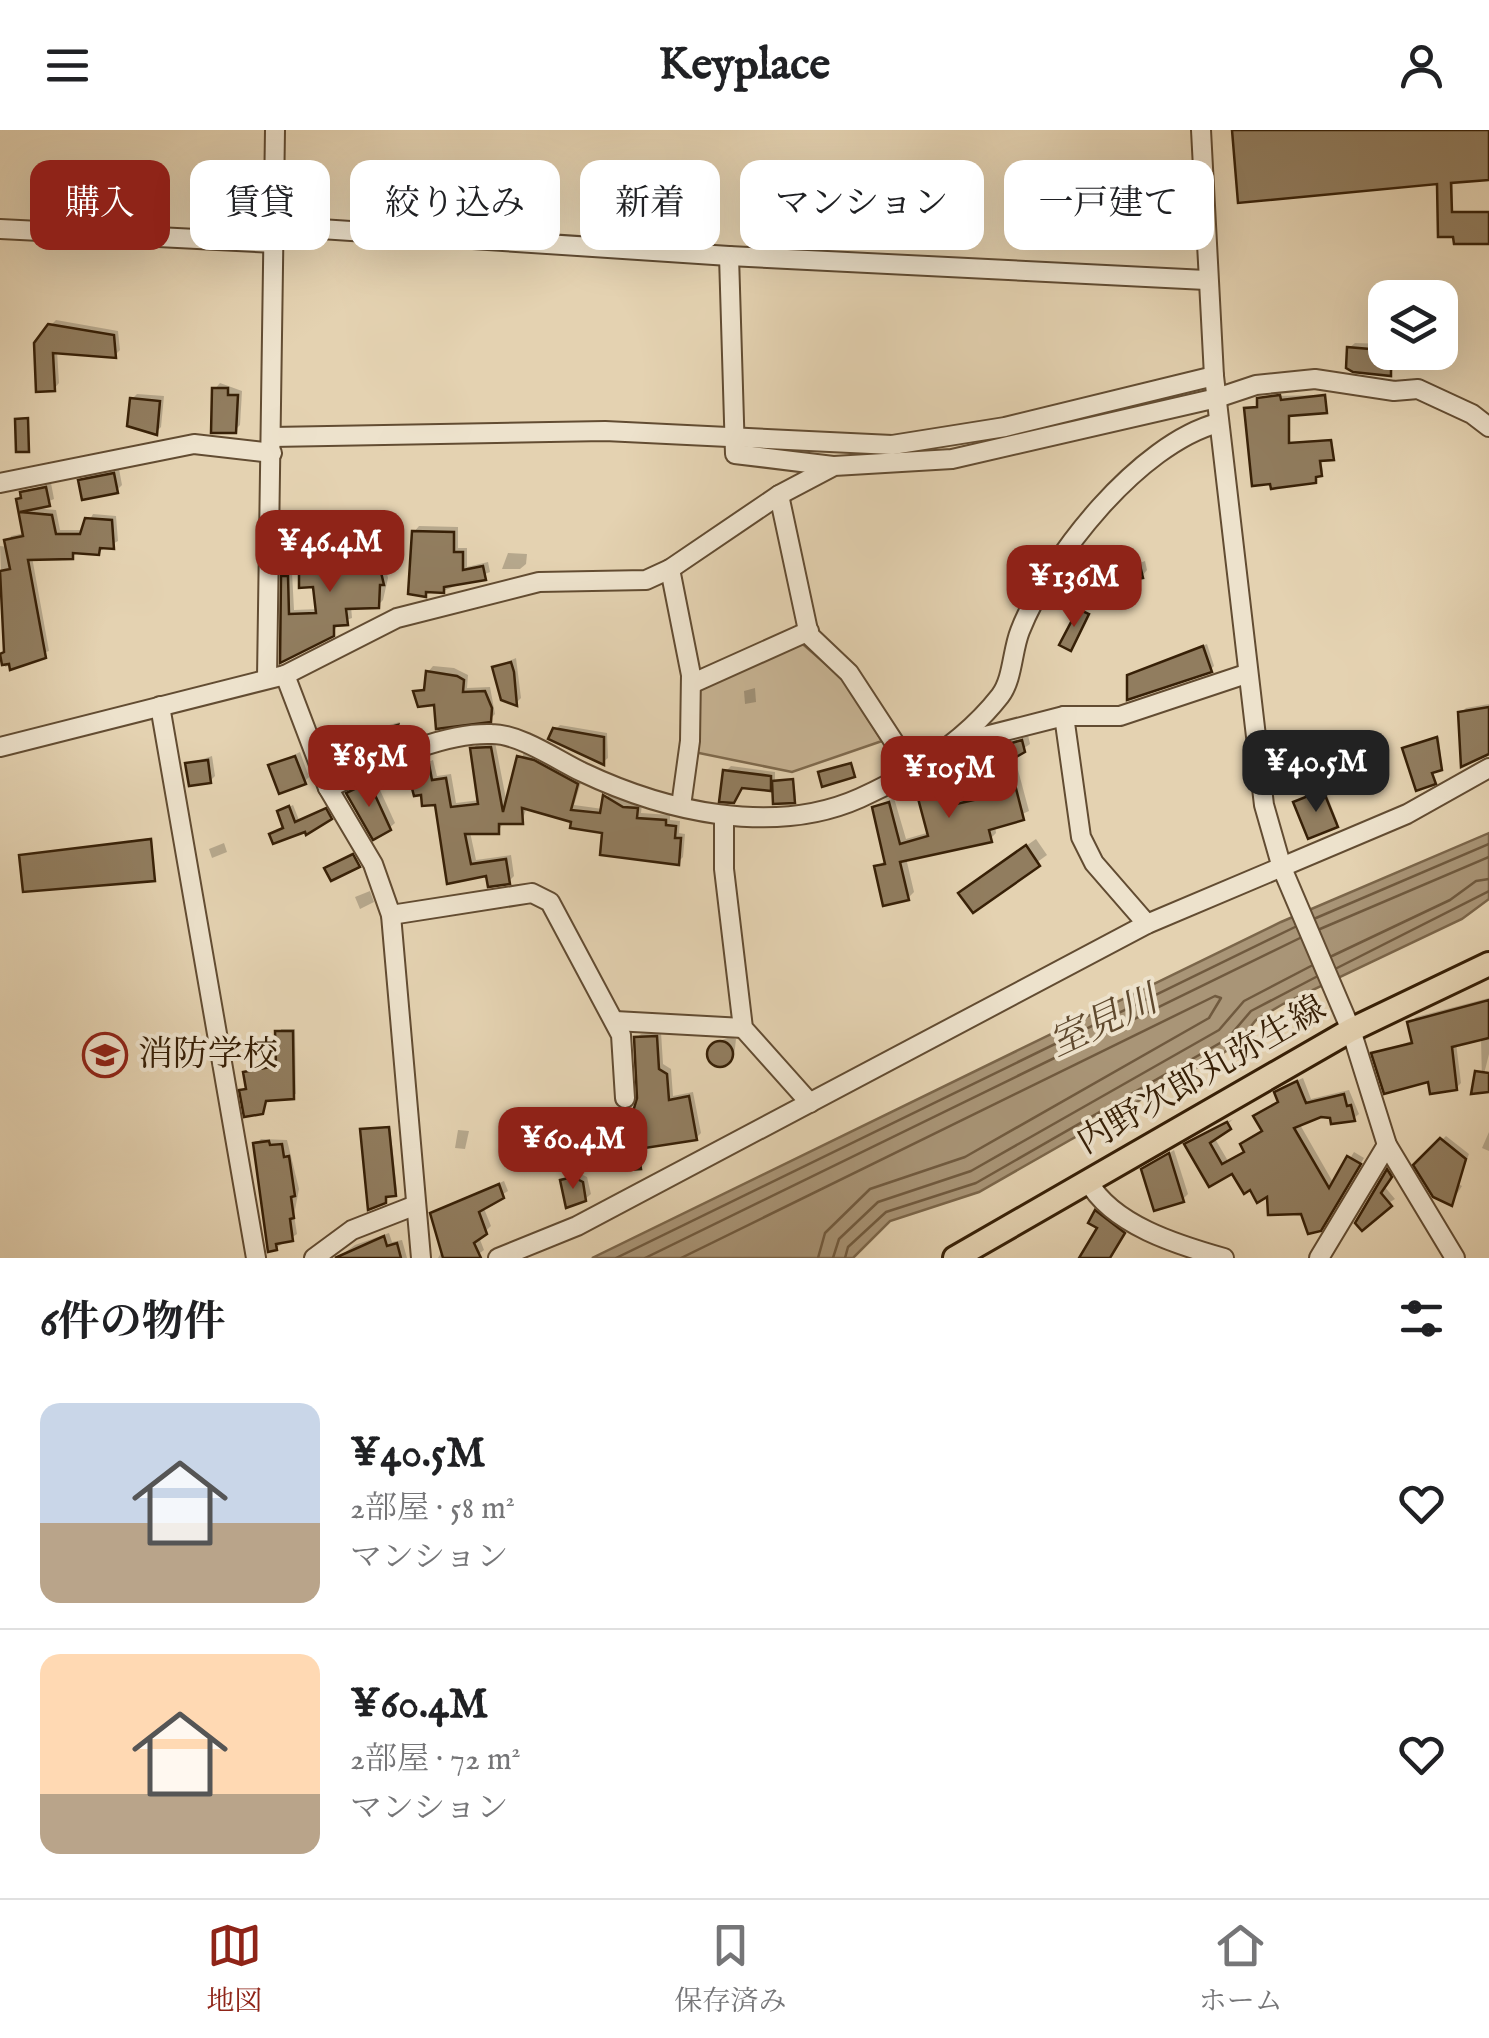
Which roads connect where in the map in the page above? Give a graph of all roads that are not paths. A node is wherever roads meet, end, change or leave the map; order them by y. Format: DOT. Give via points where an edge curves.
graph roads {
  1 [pos="275,130"];
  2 [pos="1202,130"];
  3 [pos="275,160"];
  4 [pos="0,229"];
  5 [pos="190,233"];
  6 [pos="330,238"];
  7 [pos="275,250"];
  8 [pos="729,256"];
  9 [pos="1206,280"];
  10 [pos="1214,376"];
  11 [pos="1216,398"];
  12 [pos="1218,423"];
  13 [pos="1489,427"];
  14 [pos="733,440"];
  15 [pos="272,445"];
  16 [pos="834,466"];
  17 [pos="0,483"];
  18 [pos="779,495"];
  19 [pos="670,569"];
  20 [pos="808,631"];
  21 [pos="1246,674"];
  22 [pos="276,676"];
  23 [pos="691,684"];
  24 [pos="160,706"];
  25 [pos="1064,716"];
  26 [pos="953,744"];
  27 [pos="0,747"];
  28 [pos="1489,768"];
  29 [pos="913,772"];
  30 [pos="328,788"];
  31 [pos="681,806"];
  32 [pos="724,816"];
  33 [pos="1285,875"];
  34 [pos="391,915"];
  35 [pos="1147,924"];
  36 [pos="1489,964"];
  37 [pos="1346,1020"];
  38 [pos="615,1021"];
  39 [pos="743,1028"];
  40 [pos="625,1098"];
  41 [pos="810,1103"];
  42 [pos="1387,1145"];
  43 [pos="1088,1180"];
  44 [pos="416,1205"];
  45 [pos="256,1258"];
  46 [pos="314,1258"];
  47 [pos="422,1258"];
  48 [pos="498,1258"];
  49 [pos="955,1258"];
  50 [pos="1224,1258"];
  51 [pos="1319,1258"];
  52 [pos="1455,1258"];
  1 -- 3 [label="street"];
  2 -- 9 [label="street"];
  4 -- 5 [label="street"];
  6 -- 8 [label="street"];
  7 -- 15 [label="street"];
  8 -- 9 [label="street"];
  8 -- 14 [label="street"];
  9 -- 10 [label="street"];
  10 -- 11 [label="street"];
  10 -- 14 [label="street" via="932,441"];
  11 -- 12 [label="street"];
  11 -- 13 [label="street" via="1256,385 1315,380 1418,389"];
  11 -- 16 [label="street" via="952,459"];
  12 -- 21 [label="street"];
  12 -- 26 [label="street" via="1174,444 1111,495 1058,562 1029,613 1003,693"];
  14 -- 15 [label="street" via="605,431"];
  14 -- 16 [label="street" via="735,454"];
  15 -- 17 [label="street" via="194,444"];
  15 -- 22 [label="street"];
  16 -- 18 [label="street"];
  18 -- 19 [label="street"];
  18 -- 20 [label="street"];
  19 -- 22 [label="street" via="621,584 538,582 397,618"];
  19 -- 23 [label="street"];
  20 -- 23 [label="street"];
  20 -- 29 [label="street" via="849,674"];
  21 -- 25 [label="street" via="1120,716"];
  21 -- 33 [label="street" via="1258,779"];
  22 -- 24 [label="street"];
  22 -- 30 [label="street"];
  23 -- 31 [label="street"];
  24 -- 27 [label="street"];
  24 -- 45 [label="street"];
  25 -- 26 [label="street"];
  25 -- 35 [label="street" via="1081,837 1094,863"];
  26 -- 29 [label="street"];
  28 -- 33 [label="street"];
  29 -- 32 [label="street" via="856,800 810,812"];
  30 -- 31 [label="street" via="413,748 493,733 633,795"];
  30 -- 34 [label="street" via="373,864"];
  31 -- 32 [label="street"];
  32 -- 39 [label="street"];
  33 -- 35 [label="street"];
  33 -- 37 [label="street"];
  34 -- 38 [label="street" via="532,893 550,902"];
  34 -- 44 [label="street"];
  35 -- 41 [label="street"];
  36 -- 37 [label="main road, 内野次郎丸弥生線"];
  37 -- 42 [label="street"];
  37 -- 43 [label="main road, 内野次郎丸弥生線"];
  38 -- 39 [label="street"];
  38 -- 40 [label="street"];
  39 -- 41 [label="street"];
  41 -- 48 [label="street" via="577,1226"];
  42 -- 51 [label="street"];
  42 -- 52 [label="street"];
  43 -- 49 [label="main road, 内野次郎丸弥生線"];
  43 -- 50 [label="street" via="1097,1196 1139,1224"];
  44 -- 46 [label="street" via="352,1230"];
  44 -- 47 [label="street"];
}
